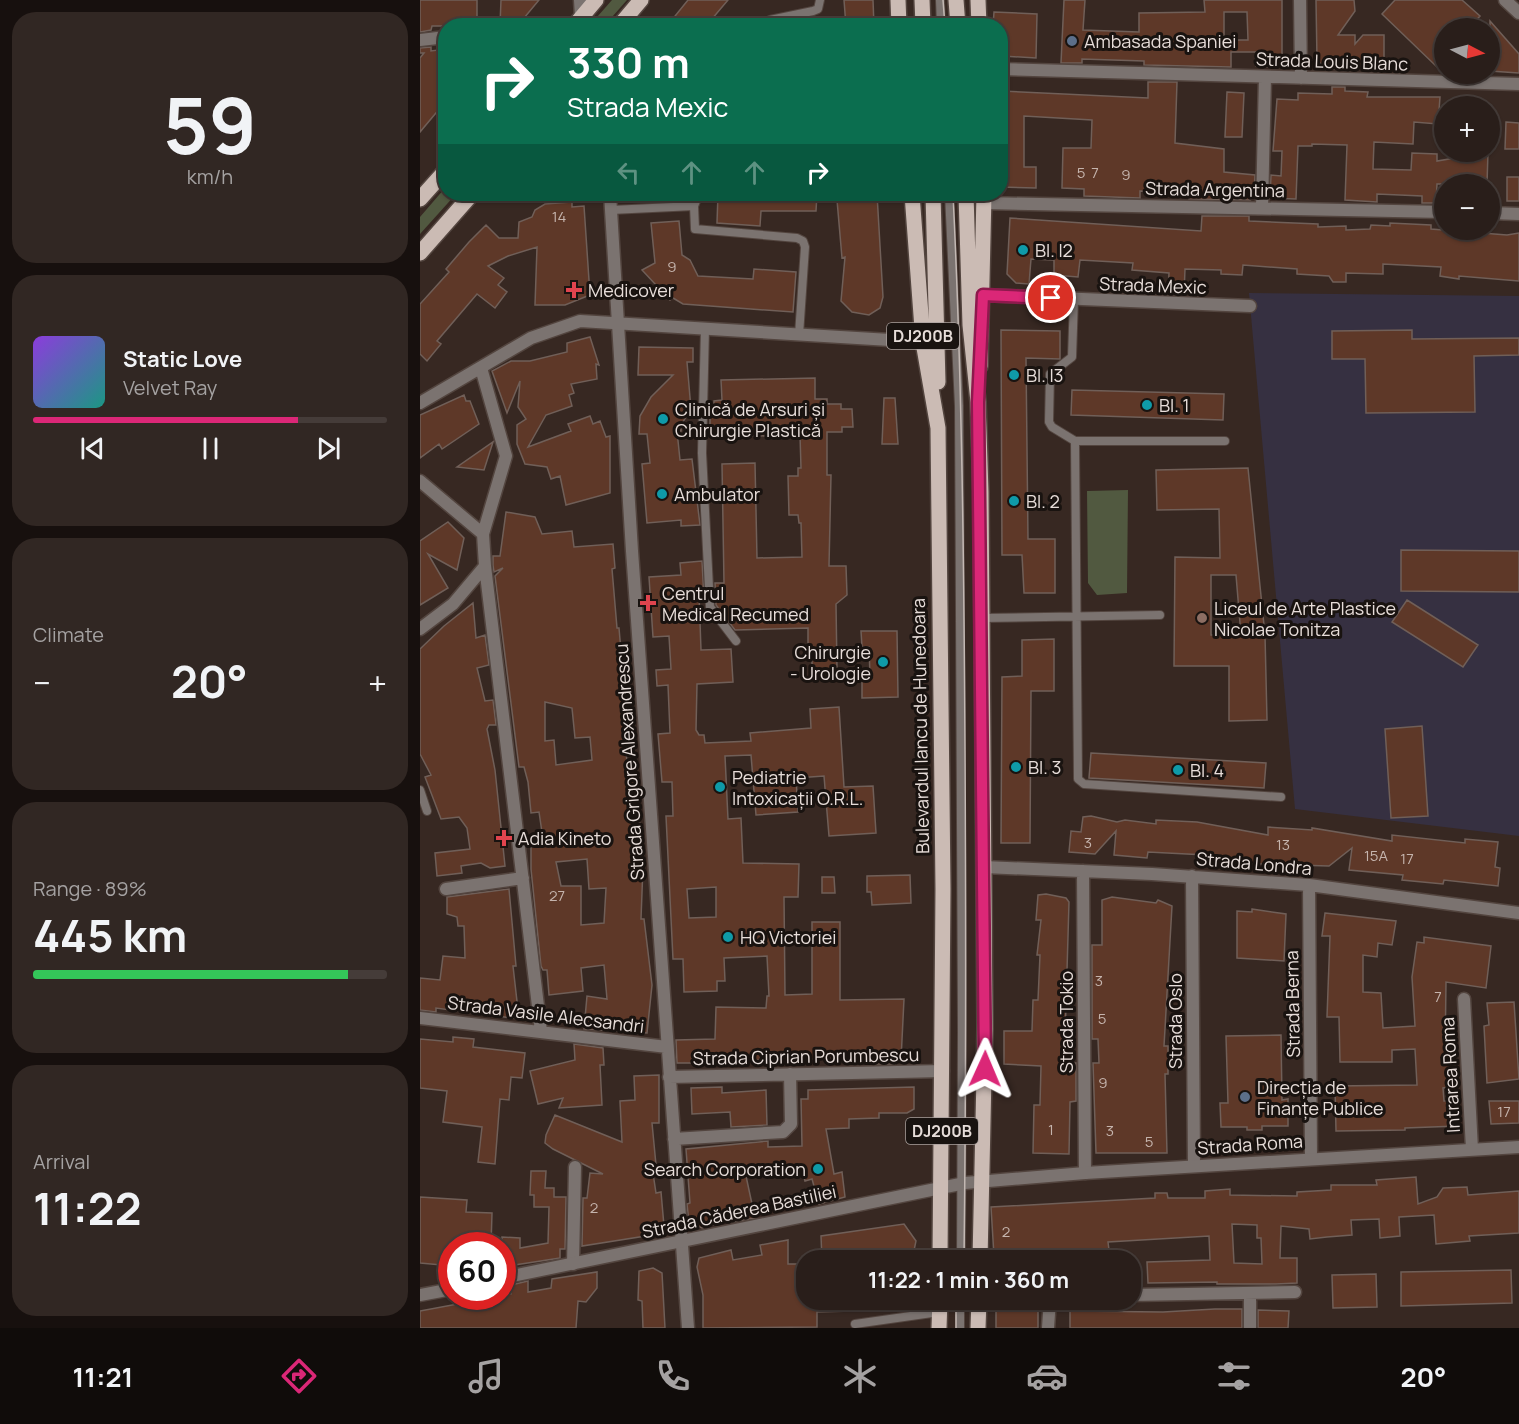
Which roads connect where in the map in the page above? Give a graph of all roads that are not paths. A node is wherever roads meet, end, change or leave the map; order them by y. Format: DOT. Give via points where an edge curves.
graph roads {
  1 [pos="580,0"];
  2 [pos="596,0"];
  3 [pos="641,0"];
  4 [pos="820,0"];
  5 [pos="897,0"];
  6 [pos="922,0"];
  7 [pos="940,0"];
  8 [pos="956,0"];
  9 [pos="978,0"];
  10 [pos="1300,0"];
  11 [pos="1505,0"];
  12 [pos="1519,13"];
  13 [pos="578,18"];
  14 [pos="581,18"];
  15 [pos="626,18"];
  16 [pos="780,18"];
  17 [pos="898,18"];
  18 [pos="923,18"];
  19 [pos="941,18"];
  20 [pos="957,18"];
  21 [pos="979,18"];
  22 [pos="438,38"];
  23 [pos="420,40"];
  24 [pos="1008,69"];
  25 [pos="1265,77"];
  26 [pos="1301,78"];
  27 [pos="1519,84"];
  28 [pos="438,179"];
  29 [pos="420,199"];
  30 [pos="1008,199"];
  31 [pos="466,201"];
  32 [pos="610,201"];
  33 [pos="696,201"];
  34 [pos="913,201"];
  35 [pos="933,201"];
  36 [pos="949,201"];
  37 [pos="967,201"];
  38 [pos="984,201"];
  39 [pos="694,206"];
  40 [pos="1262,208"];
  41 [pos="611,210"];
  42 [pos="1434,212"];
  43 [pos="1500,213"];
  44 [pos="1519,213"];
  45 [pos="420,253"];
  46 [pos="976,294"];
  47 [pos="1074,299"];
  48 [pos="1250,306"];
  49 [pos="618,322"];
  50 [pos="705,328"];
  51 [pos="799,334"];
  52 [pos="923,342"];
  53 [pos="481,368"];
  54 [pos="420,403"];
  55 [pos="938,428"];
  56 [pos="1075,441"];
  57 [pos="1225,441"];
  58 [pos="420,481"];
  59 [pos="483,534"];
  60 [pos="485,566"];
  61 [pos="1160,615"];
  62 [pos="1076,616"];
  63 [pos="981,618"];
  64 [pos="420,629"];
  65 [pos="736,641"];
  66 [pos="420,790"];
  67 [pos="1281,797"];
  68 [pos="427,810"];
  69 [pos="984,867"];
  70 [pos="1083,871"];
  71 [pos="1192,876"];
  72 [pos="523,878"];
  73 [pos="1309,885"];
  74 [pos="446,889"];
  75 [pos="1519,913"];
  76 [pos="1464,999"];
  77 [pos="420,1018"];
  78 [pos="541,1031"];
  79 [pos="667,1047"];
  80 [pos="943,1071"];
  81 [pos="790,1074"];
  82 [pos="669,1077"];
  83 [pos="674,1139"];
  84 [pos="1519,1147"];
  85 [pos="1472,1149"];
  86 [pos="1311,1158"];
  87 [pos="1194,1166"];
  88 [pos="574,1167"];
  89 [pos="1085,1173"];
  90 [pos="983,1181"];
  91 [pos="961,1184"];
  92 [pos="941,1187"];
  93 [pos="682,1241"];
  94 [pos="940,1250"];
  95 [pos="960,1250"];
  96 [pos="980,1250"];
  97 [pos="573,1264"];
  98 [pos="516,1275"];
  99 [pos="438,1292"];
  100 [pos="1295,1292"];
  101 [pos="1250,1293"];
  102 [pos="420,1295"];
  103 [pos="1141,1295"];
  104 [pos="920,1310"];
  105 [pos="939,1310"];
  106 [pos="960,1310"];
  107 [pos="979,1310"];
  108 [pos="1049,1310"];
  109 [pos="855,1324"];
  110 [pos="688,1328"];
  111 [pos="939,1328"];
  112 [pos="960,1328"];
  113 [pos="978,1328"];
  114 [pos="1048,1328"];
  115 [pos="1250,1328"];
  1 -- 13 [label="street"];
  2 -- 14 [label="main road"];
  3 -- 15 [label="main road"];
  4 -- 16 [label="lane" via="818,9"];
  5 -- 17 [label="main road"];
  6 -- 18 [label="main road"];
  7 -- 19 [label="lane"];
  8 -- 20 [label="main road"];
  9 -- 21 [label="main road"];
  10 -- 26 [label="street"];
  11 -- 12 [label="street"];
  22 -- 23 [label="street"];
  24 -- 25 [label="street, Strada Louis Blanc"];
  25 -- 26 [label="street, Strada Louis Blanc"];
  25 -- 40 [label="street"];
  26 -- 27 [label="street, Strada Louis Blanc"];
  28 -- 29 [label="main road"];
  30 -- 40 [label="street, Strada Argentina"];
  31 -- 45 [label="main road"];
  32 -- 41 [label="street, Strada Grigore Alexandrescu"];
  33 -- 39 [label="lane"];
  34 -- 52 [label="main road, Bulevardul Iancu de Hunedoara / DJ200B"];
  35 -- 55 [label="main road"];
  36 -- 91 [label="lane" via="959,406"];
  37 -- 46 [label="main road"];
  38 -- 46 [label="main road, DJ200B"];
  39 -- 41 [label="lane"];
  39 -- 51 [label="lane" via="695,229 803,241"];
  40 -- 42 [label="street, Strada Argentina"];
  41 -- 49 [label="street, Strada Grigore Alexandrescu"];
  43 -- 44 [label="street"];
  46 -- 47 [label="street, Strada Mexic"];
  46 -- 63 [label="main road, DJ200B" via="971,346 978,402"];
  47 -- 48 [label="street, Strada Mexic"];
  47 -- 56 [label="lane" via="1072,357 1050,374 1049,422"];
  49 -- 50 [label="street"];
  49 -- 53 [label="street" via="580,321 555,327"];
  49 -- 79 [label="street, Strada Grigore Alexandrescu"];
  50 -- 51 [label="street"];
  50 -- 65 [label="lane" via="702,453 710,608"];
  51 -- 52 [label="street"];
  52 -- 55 [label="main road, Bulevardul Iancu de Hunedoara / DJ200B"];
  53 -- 54 [label="street"];
  53 -- 59 [label="street" via="506,456"];
  55 -- 80 [label="main road, Bulevardul Iancu de Hunedoara / DJ200B"];
  56 -- 57 [label="lane"];
  56 -- 62 [label="lane"];
  58 -- 59 [label="street"];
  59 -- 60 [label="street"];
  60 -- 64 [label="street" via="453,604"];
  60 -- 72 [label="street"];
  61 -- 62 [label="lane"];
  62 -- 63 [label="lane"];
  62 -- 67 [label="lane" via="1081,783"];
  63 -- 69 [label="main road, DJ200B"];
  66 -- 68 [label="lane"];
  69 -- 70 [label="street, Strada Londra"];
  69 -- 90 [label="main road, DJ200B"];
  70 -- 71 [label="street, Strada Londra"];
  70 -- 89 [label="street, Strada Tokio"];
  71 -- 73 [label="street, Strada Londra"];
  71 -- 87 [label="street, Strada Oslo"];
  72 -- 74 [label="street"];
  72 -- 78 [label="street"];
  73 -- 75 [label="street, Strada Londra"];
  73 -- 86 [label="street, Strada Berna"];
  76 -- 85 [label="street, Intrarea Roma"];
  77 -- 78 [label="street, Strada Vasile Alecsandri"];
  78 -- 79 [label="street, Strada Vasile Alecsandri"];
  79 -- 82 [label="street, Strada Grigore Alexandrescu"];
  80 -- 81 [label="street, Strada Ciprian Porumbescu"];
  80 -- 92 [label="main road, Bulevardul Iancu de Hunedoara / DJ200B"];
  81 -- 82 [label="street, Strada Ciprian Porumbescu"];
  81 -- 83 [label="street" via="791,1124 783,1132"];
  82 -- 83 [label="street, Strada Grigore Alexandrescu"];
  83 -- 93 [label="street, Strada Grigore Alexandrescu"];
  84 -- 85 [label="street, Strada Roma"];
  85 -- 86 [label="street, Strada Roma"];
  86 -- 87 [label="street, Strada Roma"];
  87 -- 89 [label="street, Strada Roma"];
  88 -- 97 [label="street"];
  89 -- 90 [label="street, Strada Roma"];
  90 -- 91 [label="street, Strada Căderea Bastiliei"];
  90 -- 96 [label="main road, DJ200B"];
  91 -- 92 [label="street, Strada Căderea Bastiliei"];
  91 -- 95 [label="lane"];
  92 -- 93 [label="street, Strada Căderea Bastiliei"];
  92 -- 94 [label="main road, Bulevardul Iancu de Hunedoara / DJ200B"];
  93 -- 97 [label="street, Strada Căderea Bastiliei"];
  93 -- 110 [label="street, Strada Grigore Alexandrescu"];
  97 -- 98 [label="street, Strada Căderea Bastiliei"];
  99 -- 102 [label="street"];
  100 -- 101 [label="street"];
  101 -- 103 [label="street"];
  101 -- 115 [label="street"];
  104 -- 109 [label="lane"];
  105 -- 111 [label="main road"];
  106 -- 112 [label="lane"];
  107 -- 113 [label="main road"];
  108 -- 114 [label="street"];
}
